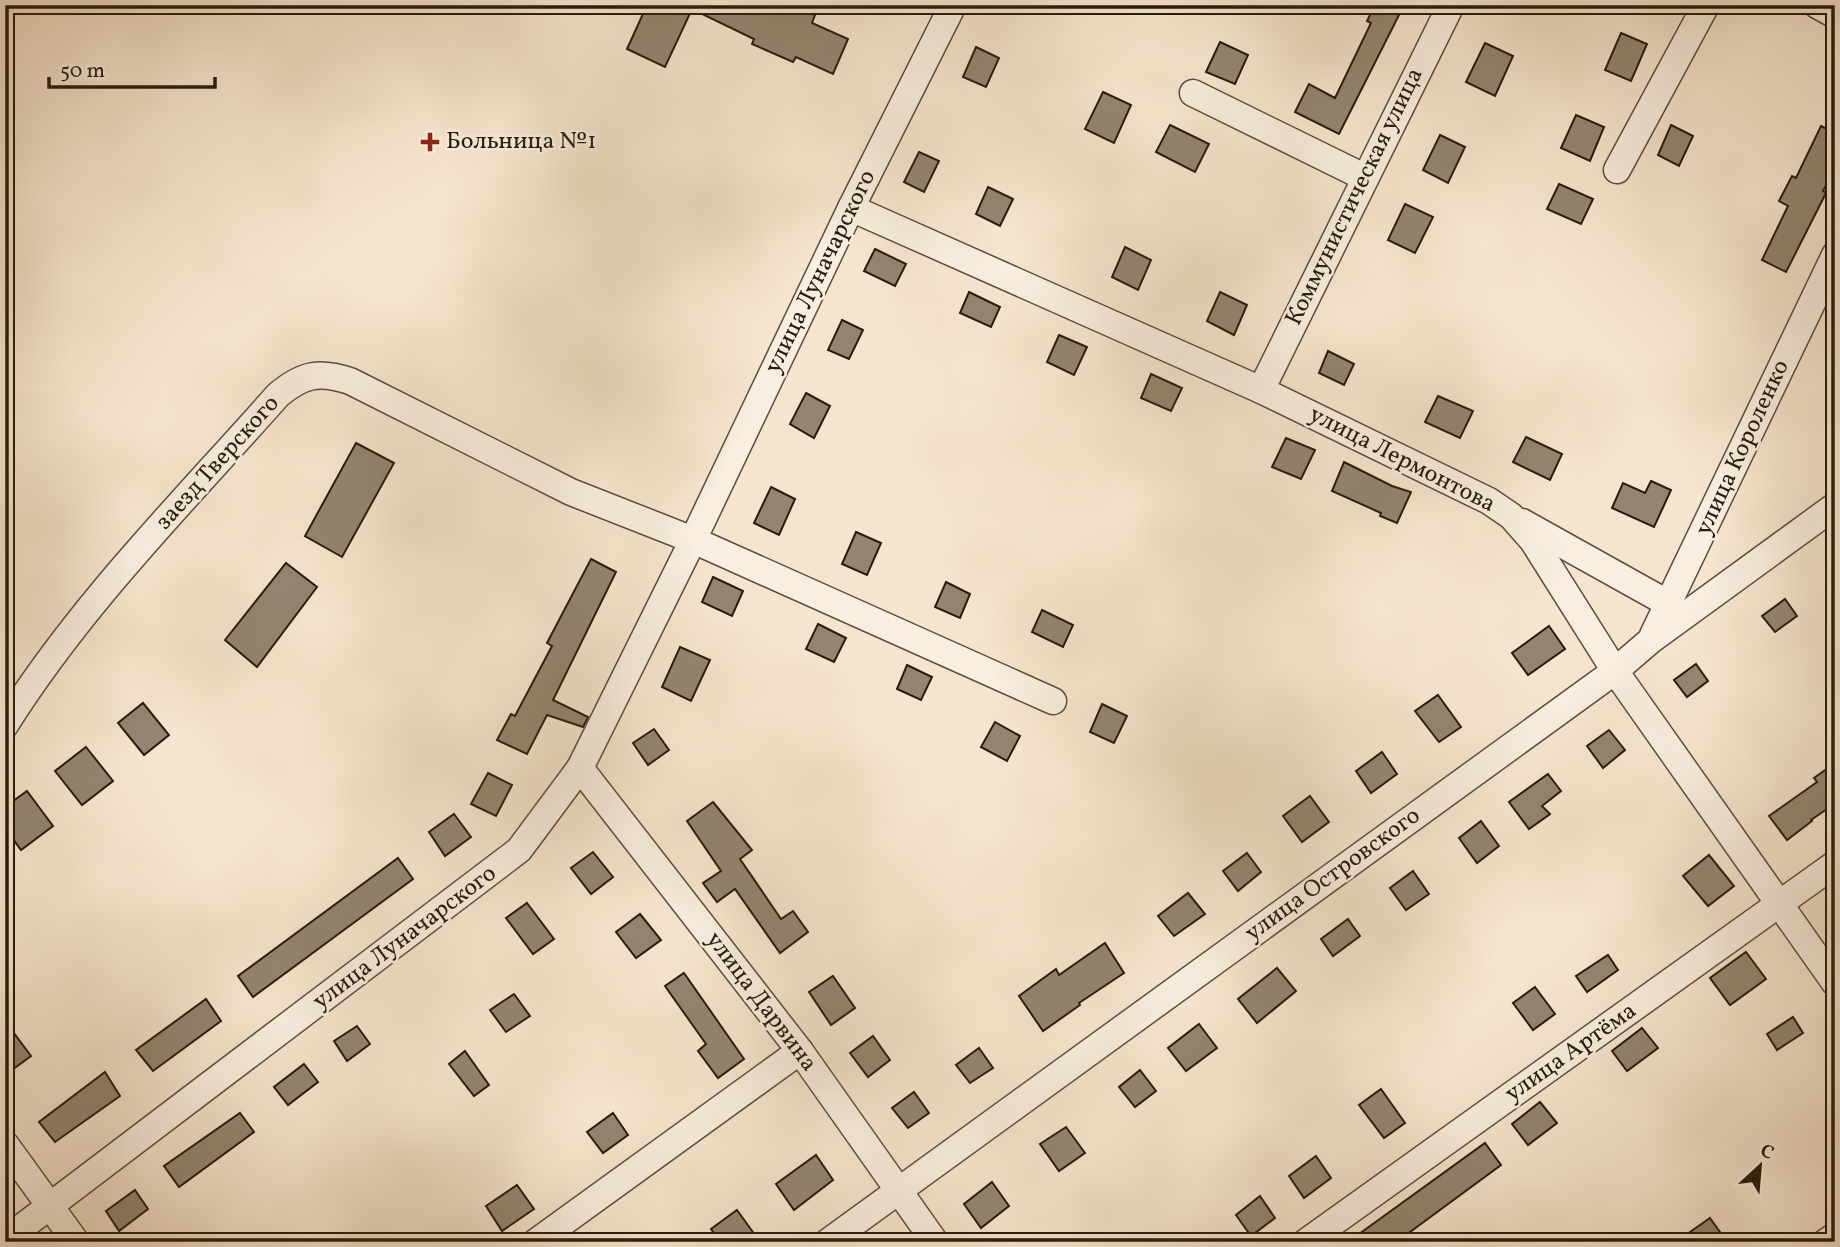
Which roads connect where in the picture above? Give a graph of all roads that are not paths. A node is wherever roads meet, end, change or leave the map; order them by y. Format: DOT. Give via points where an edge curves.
graph roads {
  1 [pos="953,5"];
  2 [pos="1451,5"];
  3 [pos="1706,5"];
  4 [pos="1817,5"];
  5 [pos="1835,15"];
  6 [pos="1193,93"];
  7 [pos="1617,170"];
  8 [pos="1364,177"];
  9 [pos="851,208"];
  10 [pos="1835,255"];
  11 [pos="1261,390"];
  12 [pos="1835,506"];
  13 [pos="1511,516"];
  14 [pos="693,540"];
  15 [pos="1668,604"];
  16 [pos="1651,640"];
  17 [pos="1615,671"];
  18 [pos="1053,701"];
  19 [pos="5,724"];
  20 [pos="580,768"];
  21 [pos="1835,864"];
  22 [pos="1778,906"];
  23 [pos="1835,983"];
  24 [pos="800,1051"];
  25 [pos="5,1144"];
  26 [pos="899,1190"];
  27 [pos="50,1207"];
  28 [pos="1835,1236"];
  29 [pos="5,1240"];
  30 [pos="76,1242"];
  31 [pos="536,1242"];
  32 [pos="828,1242"];
  33 [pos="935,1242"];
  34 [pos="1306,1242"];
  35 [pos="1826,1242"];
  1 -- 9 [label="street, улица Луначарского"];
  2 -- 8 [label="street, Коммунистическая улица"];
  3 -- 7 [label="street"];
  4 -- 5 [label="street"];
  6 -- 8 [label="street"];
  8 -- 11 [label="street, Коммунистическая улица"];
  9 -- 11 [label="street, улица Лермонтова"];
  9 -- 14 [label="street, улица Луначарского"];
  10 -- 15 [label="street, улица Короленко"];
  11 -- 13 [label="street, улица Лермонтова"];
  12 -- 16 [label="street, улица Островского"];
  13 -- 15 [label="street"];
  13 -- 17 [label="street, улица Лермонтова" via="1533,541"];
  14 -- 18 [label="street"];
  14 -- 19 [label="street, заезд Тверского" via="571,492 350,381 312,375 278,395 101,595"];
  14 -- 20 [label="street, улица Луначарского"];
  15 -- 16 [label="street, улица Короленко"];
  16 -- 17 [label="street, улица Островского"];
  17 -- 22 [label="street, улица Лермонтова"];
  17 -- 26 [label="street, улица Островского"];
  20 -- 24 [label="street, улица Дарвина"];
  20 -- 27 [label="street, улица Луначарского" via="519,850"];
  21 -- 22 [label="street, улица Артёма"];
  22 -- 23 [label="street, улица Лермонтова"];
  22 -- 34 [label="street, улица Артёма"];
  24 -- 26 [label="street, улица Дарвина"];
  24 -- 31 [label="street"];
  25 -- 27 [label="street"];
  26 -- 32 [label="street, улица Островского"];
  26 -- 33 [label="street, улица Дарвина"];
  27 -- 29 [label="street, улица Луначарского"];
  27 -- 30 [label="street"];
  28 -- 35 [label="street"];
}
